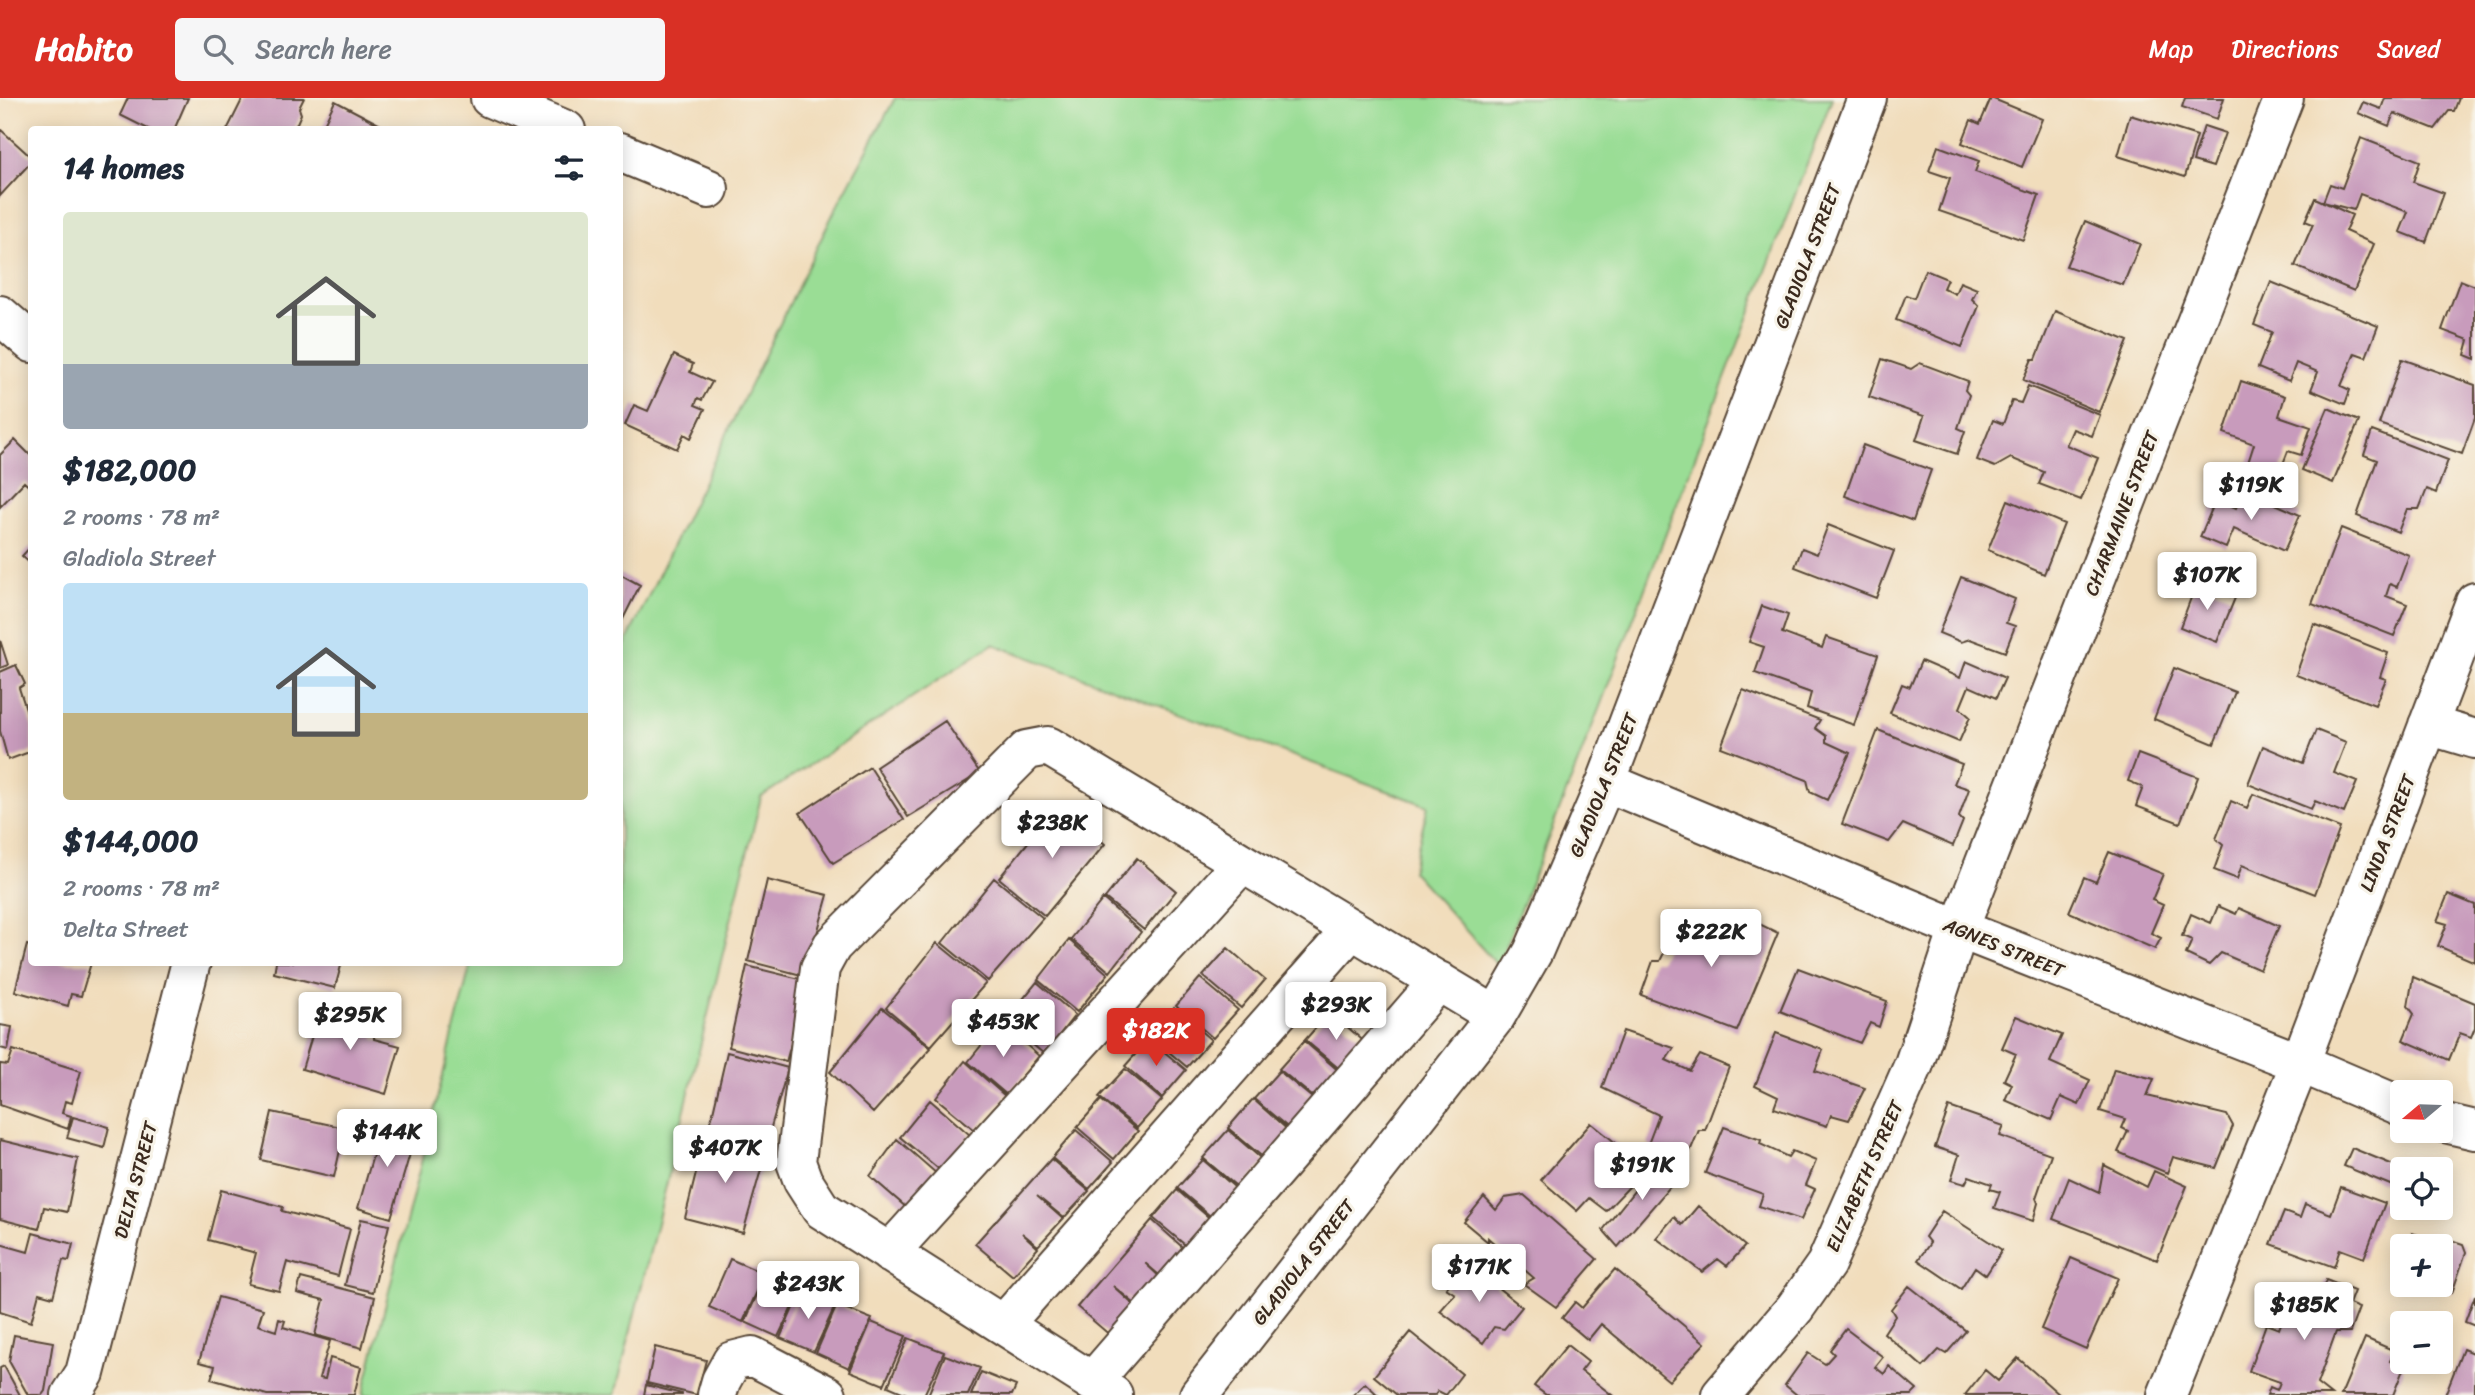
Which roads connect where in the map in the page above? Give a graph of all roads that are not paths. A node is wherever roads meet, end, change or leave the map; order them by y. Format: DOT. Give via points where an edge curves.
graph roads {
  1 [pos="490,98"];
  2 [pos="1867,98"];
  3 [pos="2284,98"];
  4 [pos="556,126"];
  5 [pos="623,153"];
  6 [pos="709,189"];
  7 [pos="0,315"];
  8 [pos="28,340"];
  9 [pos="2475,602"];
  10 [pos="2428,724"];
  11 [pos="2475,739"];
  12 [pos="1606,782"];
  13 [pos="1242,863"];
  14 [pos="1352,929"];
  15 [pos="1959,929"];
  16 [pos="190,966"];
  17 [pos="1439,981"];
  18 [pos="1496,1016"];
  19 [pos="2300,1063"];
  20 [pos="2390,1101"];
  21 [pos="2454,1125"];
  22 [pos="2475,1130"];
  23 [pos="889,1253"];
  24 [pos="1003,1325"];
  25 [pos="1103,1388"];
  26 [pos="71,1395"];
  27 [pos="717,1395"];
  28 [pos="827,1395"];
  29 [pos="1199,1395"];
  30 [pos="1721,1395"];
  31 [pos="2166,1395"];
  1 -- 4 [label="street"];
  2 -- 12 [label="street, GLADIOLA STREET"];
  3 -- 15 [label="street, CHARMAINE STREET"];
  5 -- 6 [label="street"];
  7 -- 8 [label="street"];
  9 -- 10 [label="street, LINDA STREET"];
  10 -- 11 [label="street"];
  10 -- 19 [label="street, LINDA STREET"];
  12 -- 15 [label="street, AGNES STREET"];
  12 -- 18 [label="street, GLADIOLA STREET" via="1533,953"];
  13 -- 14 [label="street"];
  13 -- 23 [label="street"];
  13 -- 23 [label="street" via="1048,746 1027,750 832,946 820,968 796,1162 821,1209"];
  14 -- 17 [label="street"];
  14 -- 24 [label="street"];
  15 -- 19 [label="street, AGNES STREET"];
  15 -- 30 [label="street, ELIZABETH STREET" via="1914,1063 1826,1264"];
  16 -- 26 [label="street, DELTA STREET" via="85,1373"];
  17 -- 18 [label="street"];
  17 -- 25 [label="street"];
  18 -- 29 [label="street, GLADIOLA STREET"];
  19 -- 20 [label="street, AGNES STREET"];
  19 -- 31 [label="street"];
  21 -- 22 [label="street"];
  23 -- 24 [label="street"];
  24 -- 25 [label="street"];
  27 -- 28 [label="street" via="732,1361 752,1356"];
}
